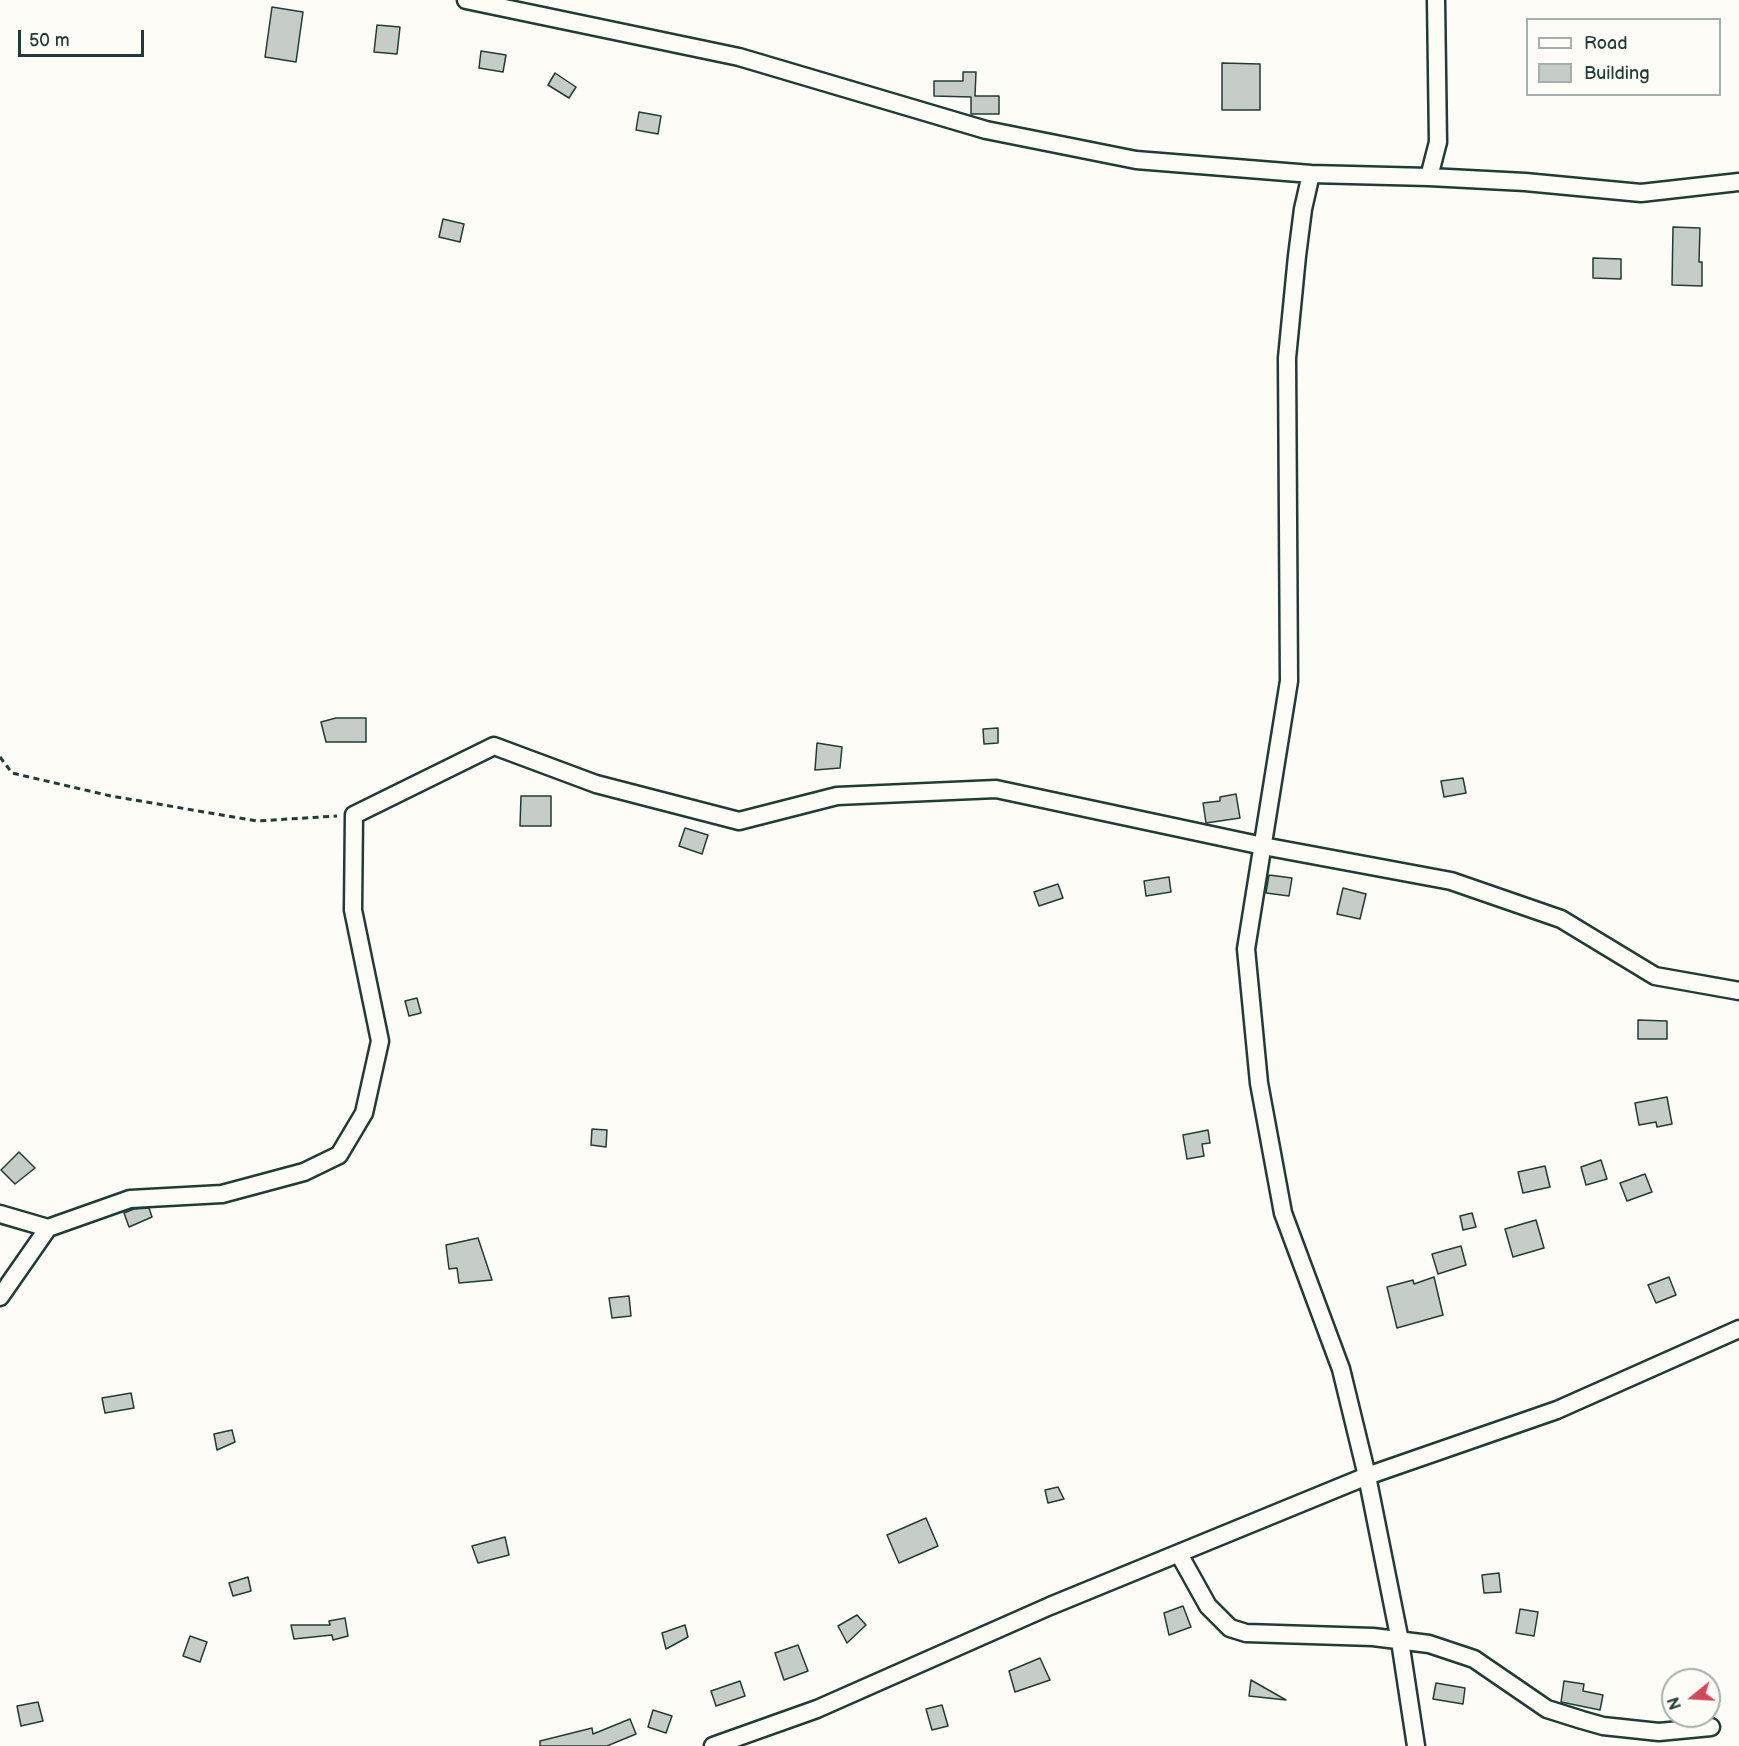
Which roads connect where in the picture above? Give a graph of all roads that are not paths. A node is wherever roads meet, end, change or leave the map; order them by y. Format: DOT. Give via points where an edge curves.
graph roads {
  1 [pos="466,0"];
  2 [pos="1436,0"];
  3 [pos="1311,174"];
  4 [pos="1429,177"];
  5 [pos="1739,182"];
  6 [pos="1263,846"];
  7 [pos="1739,991"];
  8 [pos="0,1214"];
  9 [pos="48,1228"];
  10 [pos="0,1297"];
  11 [pos="1739,1329"];
  12 [pos="1367,1476"];
  13 [pos="1179,1554"];
  14 [pos="1400,1641"];
  15 [pos="1700,1728"];
  16 [pos="713,1746"];
  17 [pos="1416,1746"];
  1 -- 3 [label="street" via="739,57 986,130 1136,160"];
  2 -- 4 [label="street" via="1437,142"];
  3 -- 4 [label="street"];
  3 -- 6 [label="street" via="1303,209 1287,358 1289,681"];
  4 -- 5 [label="street" via="1641,193"];
  6 -- 7 [label="street" via="1451,882 1561,919 1655,976"];
  6 -- 9 [label="street" via="996,789 837,796 739,821 596,784 494,746 354,815 353,910 380,1041 364,1113 339,1155 304,1172 222,1194 130,1199"];
  6 -- 12 [label="street" via="1246,949 1259,1083 1283,1213 1341,1369"];
  8 -- 9 [label="street"];
  9 -- 10 [label="street"];
  11 -- 12 [label="street" via="1557,1410"];
  12 -- 13 [label="street"];
  12 -- 14 [label="street"];
  13 -- 14 [label="street" via="1208,1606 1230,1628 1246,1633"];
  13 -- 16 [label="street" via="817,1709"];
  14 -- 15 [label="street" via="1429,1644 1474,1659 1548,1709 1593,1723 1659,1732"];
  14 -- 17 [label="street"];
}
